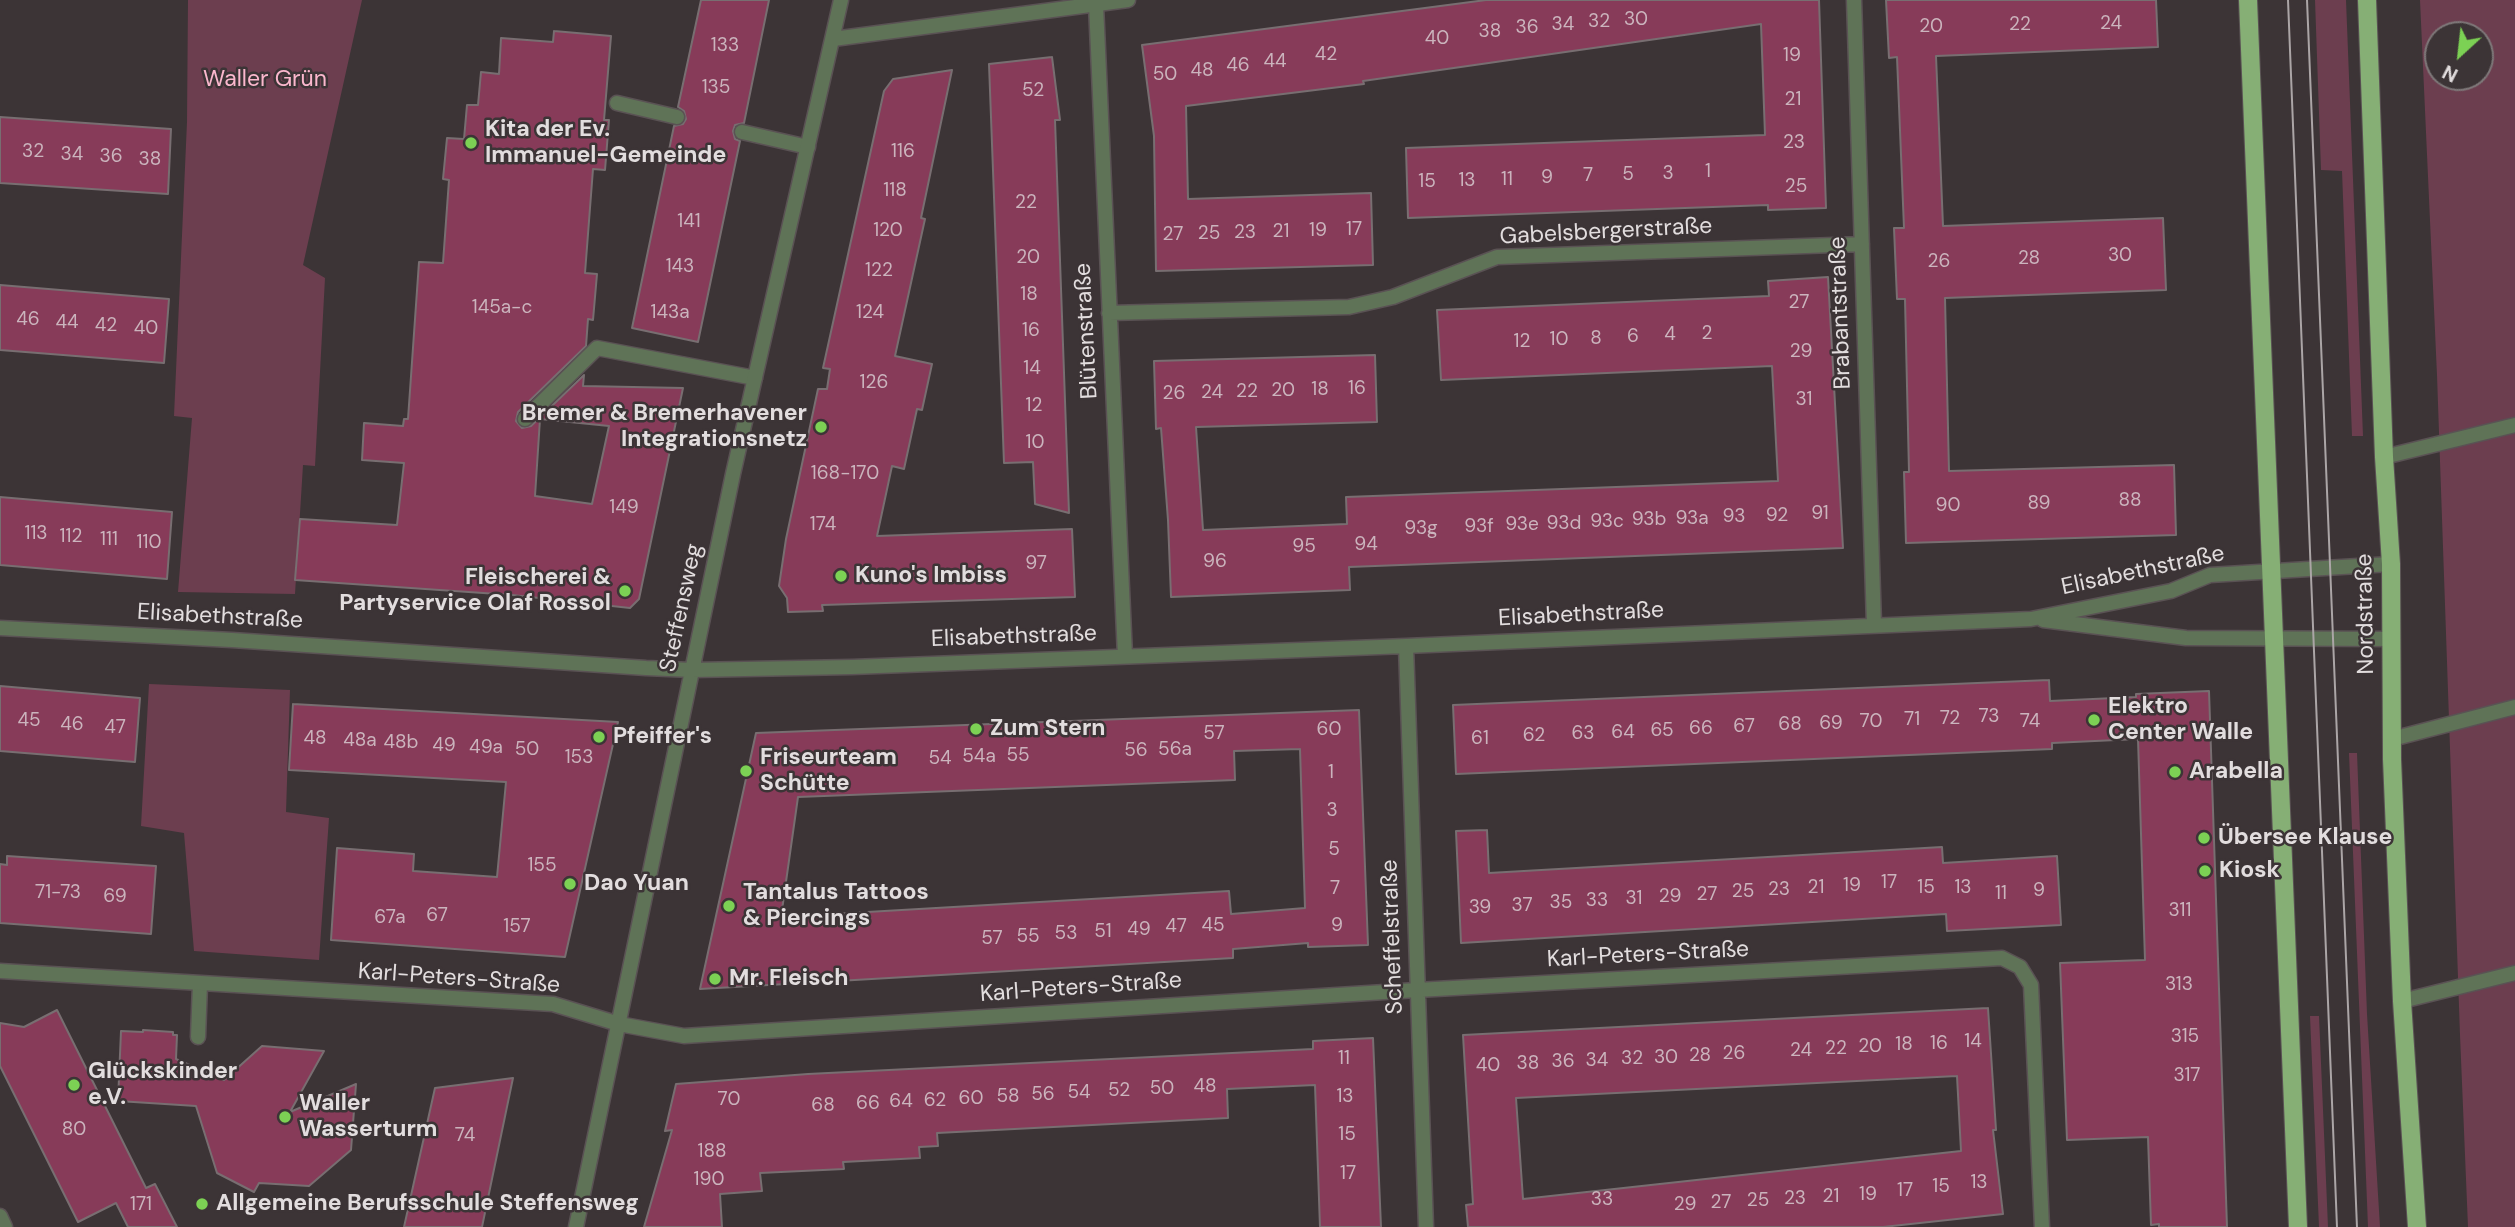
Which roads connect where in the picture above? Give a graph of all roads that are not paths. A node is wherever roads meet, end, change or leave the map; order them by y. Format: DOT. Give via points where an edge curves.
graph roads {
  1 [pos="841,0"];
  2 [pos="1128,0"];
  3 [pos="1854,0"];
  4 [pos="2248,0"];
  5 [pos="2367,0"];
  6 [pos="1096,5"];
  7 [pos="833,39"];
  8 [pos="617,103"];
  9 [pos="677,117"];
  10 [pos="742,132"];
  11 [pos="808,147"];
  12 [pos="1862,244"];
  13 [pos="1109,313"];
  14 [pos="755,378"];
  15 [pos="525,419"];
  16 [pos="2515,425"];
  17 [pos="2384,457"];
  18 [pos="2391,564"];
  19 [pos="2272,571"];
  20 [pos="2031,619"];
  21 [pos="1874,624"];
  22 [pos="0,628"];
  23 [pos="2273,639"];
  24 [pos="2392,639"];
  25 [pos="1406,646"];
  26 [pos="1125,656"];
  27 [pos="692,670"];
  28 [pos="2515,707"];
  29 [pos="2392,739"];
  30 [pos="0,971"];
  31 [pos="2515,973"];
  32 [pos="200,984"];
  33 [pos="1417,990"];
  34 [pos="2402,1001"];
  35 [pos="618,1024"];
  36 [pos="198,1037"];
  37 [pos="0,1216"];
  38 [pos="5,1227"];
  39 [pos="576,1227"];
  40 [pos="1426,1227"];
  41 [pos="2042,1227"];
  42 [pos="2298,1227"];
  43 [pos="2417,1227"];
  1 -- 7 [label="street, Steffensweg"];
  2 -- 6 [label="street"];
  3 -- 12 [label="street, Brabantstraße"];
  4 -- 19 [label="main road"];
  5 -- 17 [label="main road, Nordstraße"];
  6 -- 7 [label="street"];
  6 -- 13 [label="street, Blütenstraße"];
  7 -- 11 [label="street, Steffensweg"];
  8 -- 9 [label="street"];
  10 -- 11 [label="street"];
  11 -- 14 [label="street, Steffensweg"];
  12 -- 13 [label="street, Gabelsbergerstraße" via="1497,257 1393,298 1349,307"];
  12 -- 21 [label="street, Brabantstraße"];
  13 -- 26 [label="street, Blütenstraße"];
  14 -- 15 [label="street" via="597,348"];
  14 -- 27 [label="street, Steffensweg"];
  16 -- 17 [label="street"];
  17 -- 18 [label="main road, Nordstraße"];
  18 -- 19 [label="street, Elisabethstraße"];
  18 -- 24 [label="main road, Nordstraße"];
  19 -- 20 [label="street, Elisabethstraße" via="2210,575 2171,591"];
  19 -- 23 [label="main road"];
  20 -- 21 [label="street, Elisabethstraße"];
  20 -- 23 [label="street, Elisabethstraße" via="2186,638"];
  21 -- 25 [label="street, Elisabethstraße"];
  22 -- 27 [label="street, Elisabethstraße"];
  23 -- 24 [label="street, Elisabethstraße"];
  23 -- 42 [label="main road"];
  24 -- 29 [label="main road, Nordstraße"];
  25 -- 26 [label="street, Elisabethstraße"];
  25 -- 33 [label="street, Scheffelstraße"];
  26 -- 27 [label="street, Elisabethstraße"];
  27 -- 35 [label="street, Steffensweg"];
  28 -- 29 [label="street"];
  29 -- 34 [label="main road, Nordstraße"];
  30 -- 32 [label="street, Karl-Peters-Straße"];
  31 -- 34 [label="street"];
  32 -- 35 [label="street, Karl-Peters-Straße" via="553,1004"];
  32 -- 36 [label="street"];
  33 -- 35 [label="street, Karl-Peters-Straße" via="684,1036"];
  33 -- 40 [label="street, Scheffelstraße"];
  33 -- 41 [label="street, Karl-Peters-Straße" via="2002,958 2020,967 2031,985"];
  34 -- 43 [label="main road, Nordstraße"];
  35 -- 39 [label="street, Steffensweg"];
  37 -- 38 [label="street"];
}
